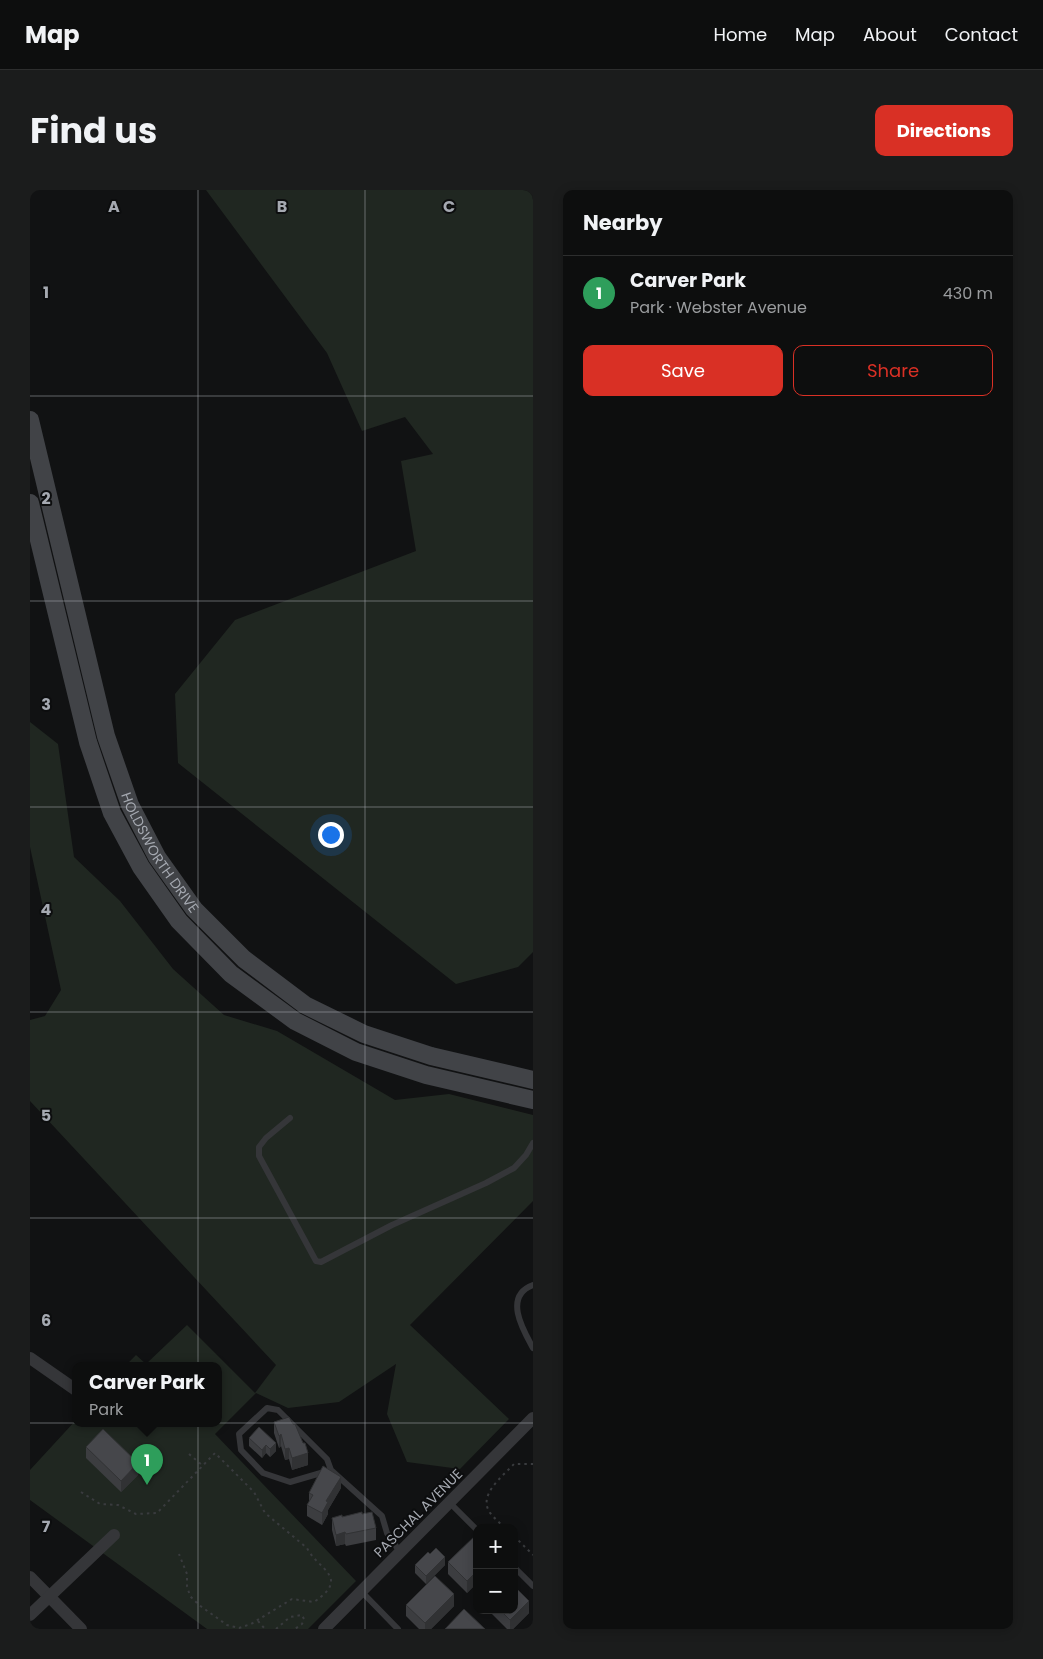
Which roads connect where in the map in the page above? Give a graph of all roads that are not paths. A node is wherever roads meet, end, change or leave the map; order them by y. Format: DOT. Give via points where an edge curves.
graph roads {
  1 [pos="30,420"];
  2 [pos="32,512"];
  3 [pos="53,516"];
  4 [pos="533,1080"];
  5 [pos="533,1100"];
  6 [pos="290,1118"];
  7 [pos="533,1143"];
  8 [pos="533,1285"];
  9 [pos="533,1348"];
  10 [pos="30,1358"];
  11 [pos="72,1387"];
  12 [pos="533,1418"];
  13 [pos="331,1470"];
  14 [pos="449,1502"];
  15 [pos="473,1526"];
  16 [pos="114,1535"];
  17 [pos="400,1552"];
  18 [pos="516,1569"];
  19 [pos="30,1577"];
  20 [pos="533,1586"];
  21 [pos="361,1591"];
  22 [pos="49,1596"];
  23 [pos="30,1615"];
  24 [pos="81,1629"];
  25 [pos="324,1629"];
  26 [pos="398,1629"];
  1 -- 3 [label="main road, HOLDSWORTH DRIVE"];
  2 -- 3 [label="main road"];
  2 -- 5 [label="main road, HOLDSWORTH DRIVE" via="88,742 112,812 141,867 179,921 231,974 295,1021 356,1052 426,1075"];
  3 -- 4 [label="main road, HOLDSWORTH DRIVE" via="106,736 130,805 157,857 194,909 244,959 305,1005 364,1034 431,1056"];
  6 -- 7 [label="lane" via="266,1138 259,1147 259,1156 316,1261 321,1262 514,1168"];
  8 -- 9 [label="lane" via="519,1296 516,1305"];
  10 -- 11 [label="street"];
  12 -- 14 [label="street, PASCHAL AVENUE"];
  13 -- 13 [label="lane" via="327,1459 278,1410 267,1408 239,1434 241,1450 263,1473 290,1482"];
  13 -- 17 [label="lane" via="382,1516 387,1533"];
  14 -- 15 [label="lane"];
  14 -- 17 [label="street, PASCHAL AVENUE"];
  16 -- 22 [label="street"];
  17 -- 21 [label="street, PASCHAL AVENUE"];
  18 -- 20 [label="lane"];
  19 -- 22 [label="street"];
  21 -- 25 [label="street, PASCHAL AVENUE"];
  21 -- 26 [label="lane"];
  22 -- 23 [label="street"];
  22 -- 24 [label="street"];
}
